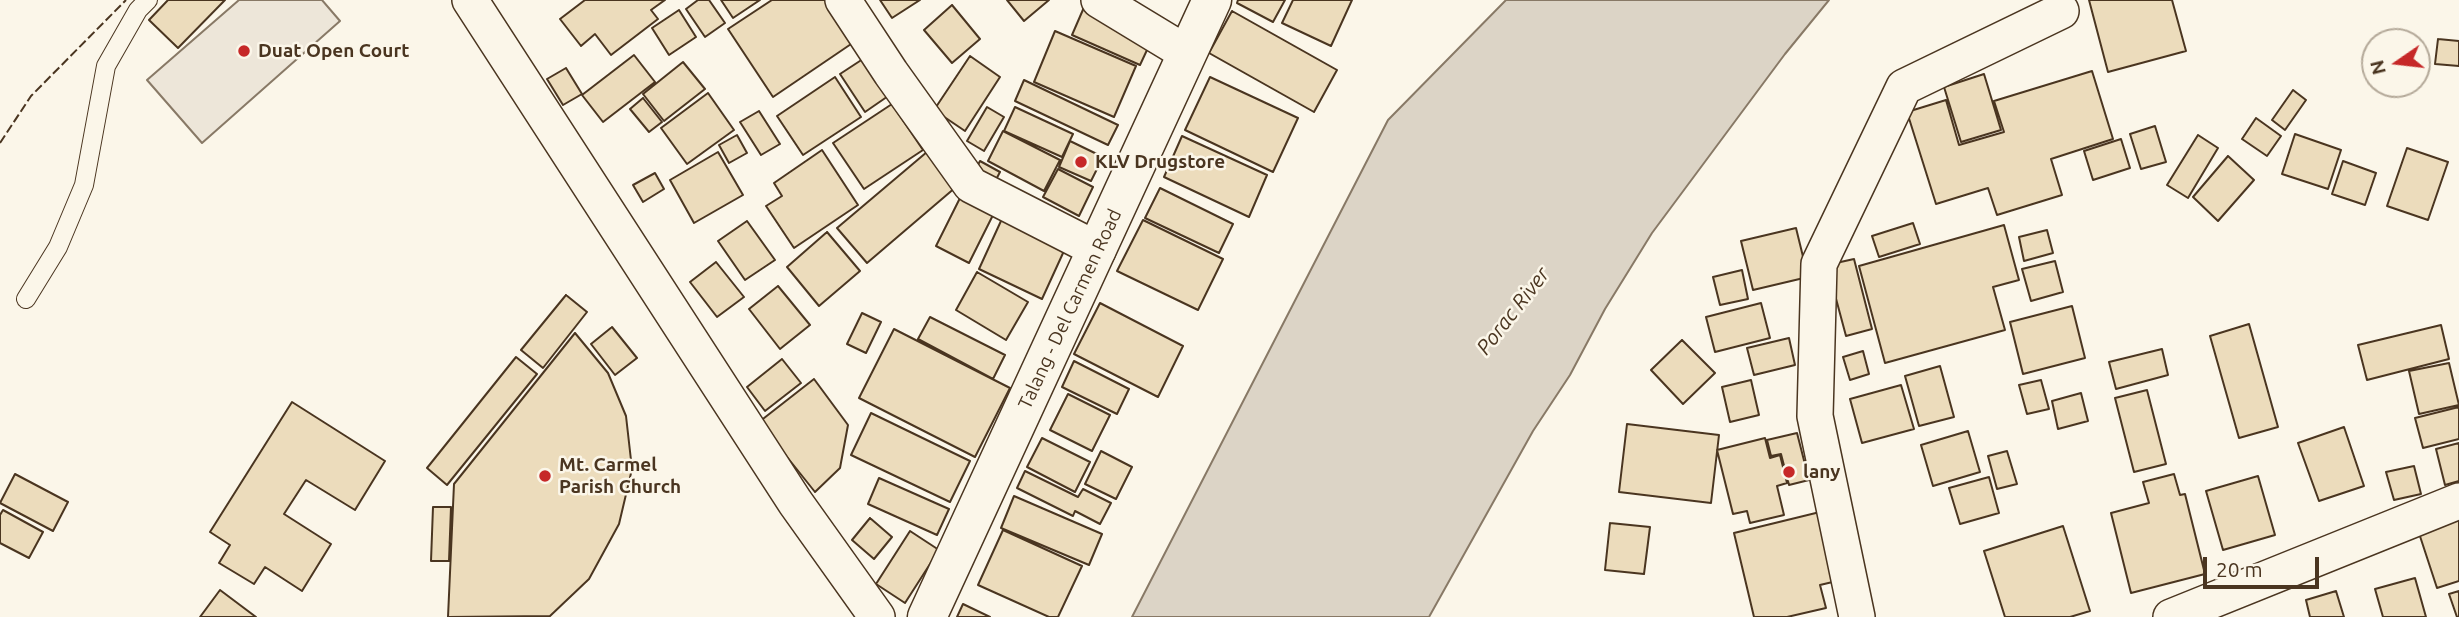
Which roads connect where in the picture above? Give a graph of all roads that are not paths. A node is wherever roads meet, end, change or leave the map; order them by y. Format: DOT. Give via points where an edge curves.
graph roads {
  1 [pos="148,0"];
  2 [pos="470,0"];
  3 [pos="843,0"];
  4 [pos="1099,0"];
  5 [pos="1212,0"];
  6 [pos="2061,11"];
  7 [pos="1188,54"];
  8 [pos="1098,250"];
  9 [pos="26,299"];
  10 [pos="2459,501"];
  11 [pos="877,617"];
  12 [pos="927,617"];
  13 [pos="1857,617"];
  14 [pos="2171,617"];
  1 -- 9 [label="lane" via="106,66 84,185 58,247"];
  2 -- 11 [label="street" via="795,502"];
  3 -- 8 [label="street" via="971,185"];
  4 -- 7 [label="street"];
  5 -- 7 [label="street, Talang - Del Carmen Road"];
  6 -- 13 [label="street" via="1904,87 1819,264 1815,415"];
  7 -- 8 [label="street, Talang - Del Carmen Road"];
  8 -- 12 [label="street, Talang - Del Carmen Road"];
  10 -- 14 [label="street"];
}
